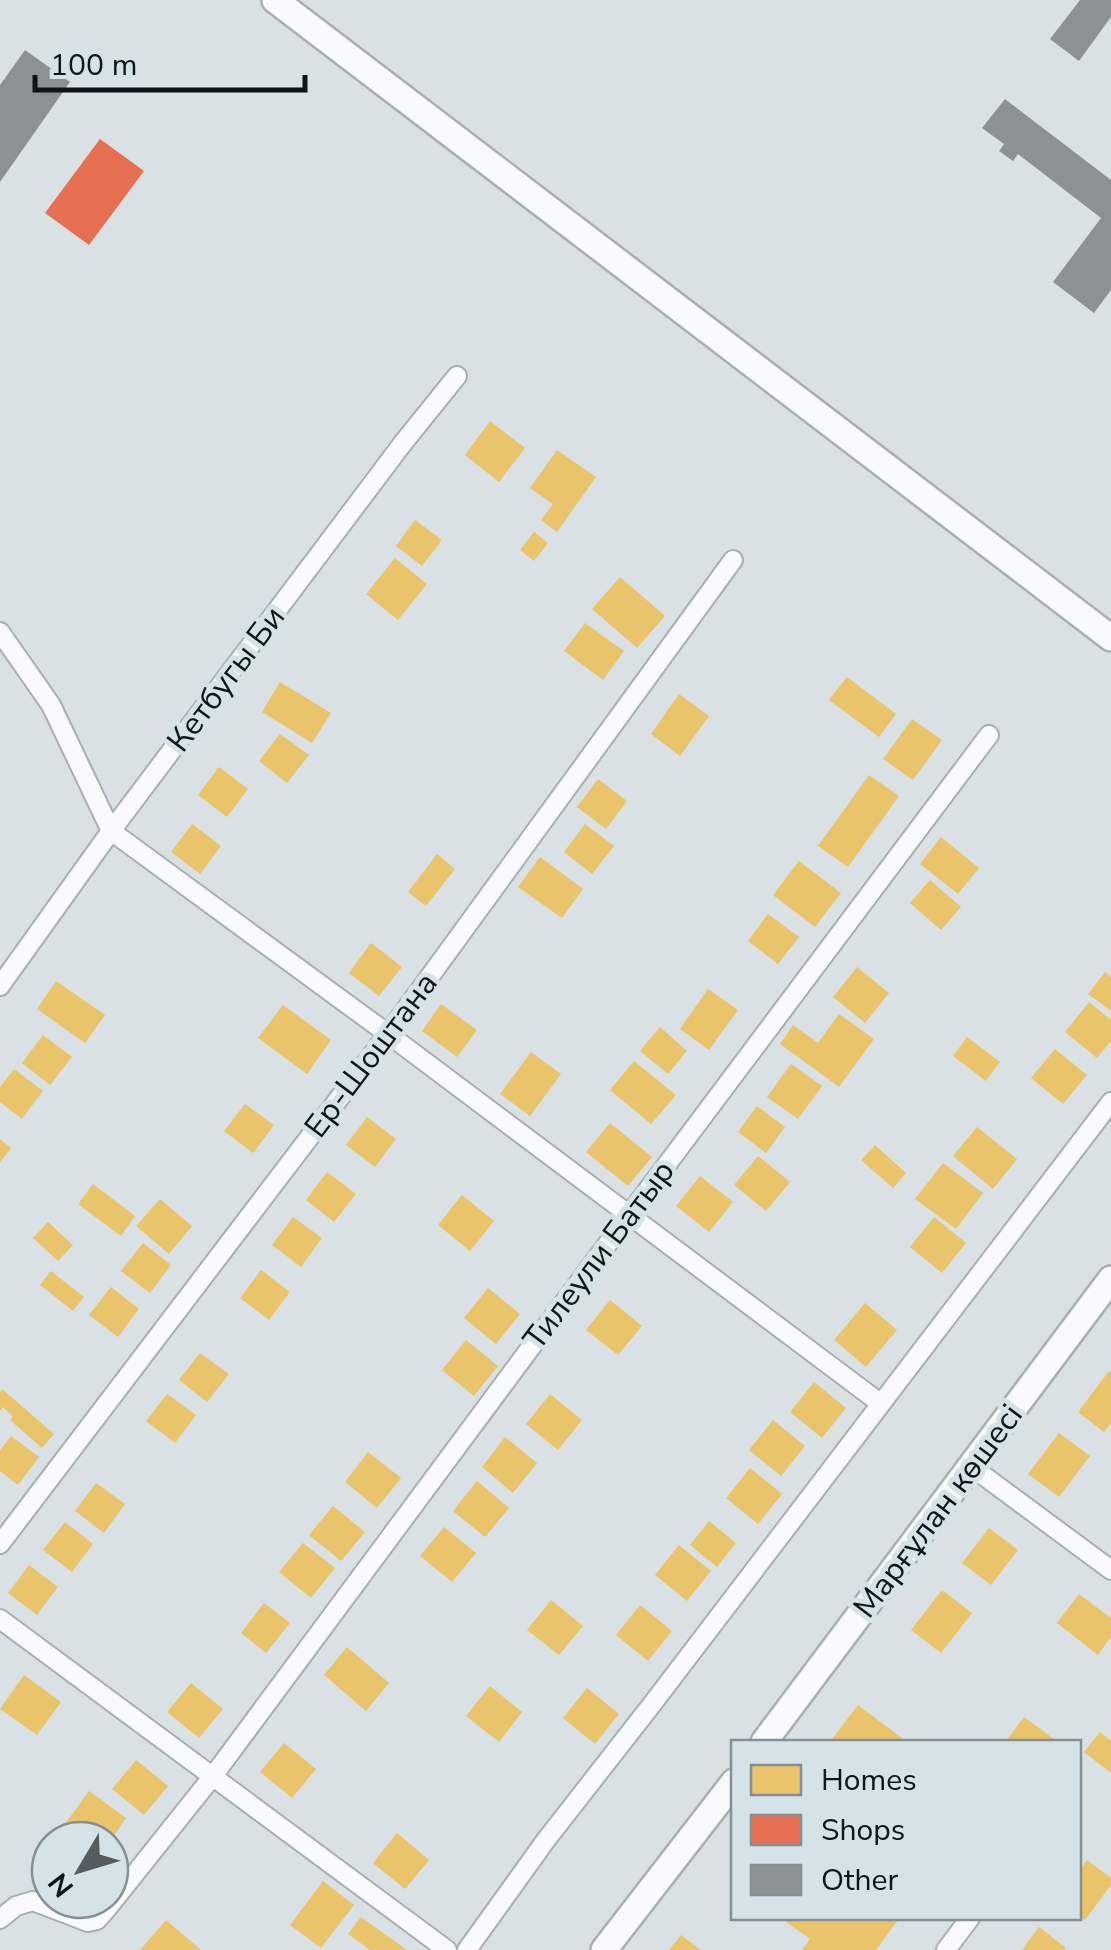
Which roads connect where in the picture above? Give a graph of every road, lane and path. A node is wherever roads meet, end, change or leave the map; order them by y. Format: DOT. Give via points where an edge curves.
graph roads {
  1 [pos="275,0"];
  2 [pos="457,376"];
  3 [pos="733,560"];
  4 [pos="0,632"];
  5 [pos="1111,638"];
  6 [pos="988,735"];
  7 [pos="111,831"];
  8 [pos="0,986"];
  9 [pos="388,1034"];
  10 [pos="1111,1102"];
  11 [pos="628,1215"];
  12 [pos="1111,1279"];
  13 [pos="880,1403"];
  14 [pos="972,1468"];
  15 [pos="0,1544"];
  16 [pos="1111,1570"];
  17 [pos="0,1619"];
  18 [pos="766,1740"];
  19 [pos="213,1776"];
  20 [pos="731,1786"];
  21 [pos="0,1919"];
  22 [pos="968,1920"];
  23 [pos="447,1950"];
  24 [pos="467,1950"];
  25 [pos="604,1950"];
  26 [pos="946,1950"];
  1 -- 5 [label="main road"];
  2 -- 7 [label="street, Кетбугы Би"];
  3 -- 9 [label="street, Ер-Шоштана"];
  4 -- 7 [label="street" via="51,705"];
  6 -- 11 [label="street, Тилеули Батыр"];
  7 -- 8 [label="street, Кетбугы Би"];
  7 -- 9 [label="street"];
  9 -- 11 [label="street"];
  9 -- 15 [label="street, Ер-Шоштана"];
  10 -- 13 [label="street"];
  11 -- 13 [label="street"];
  11 -- 19 [label="street, Тилеули Батыр"];
  12 -- 14 [label="main road, Марғұлан көшесі"];
  13 -- 24 [label="street"];
  14 -- 16 [label="street"];
  14 -- 18 [label="main road, Марғұлан көшесі"];
  17 -- 19 [label="street"];
  19 -- 21 [label="street, Тилеули Батыр" via="97,1920 32,1901"];
  19 -- 23 [label="street"];
  20 -- 25 [label="main road"];
  22 -- 26 [label="street"];
}
